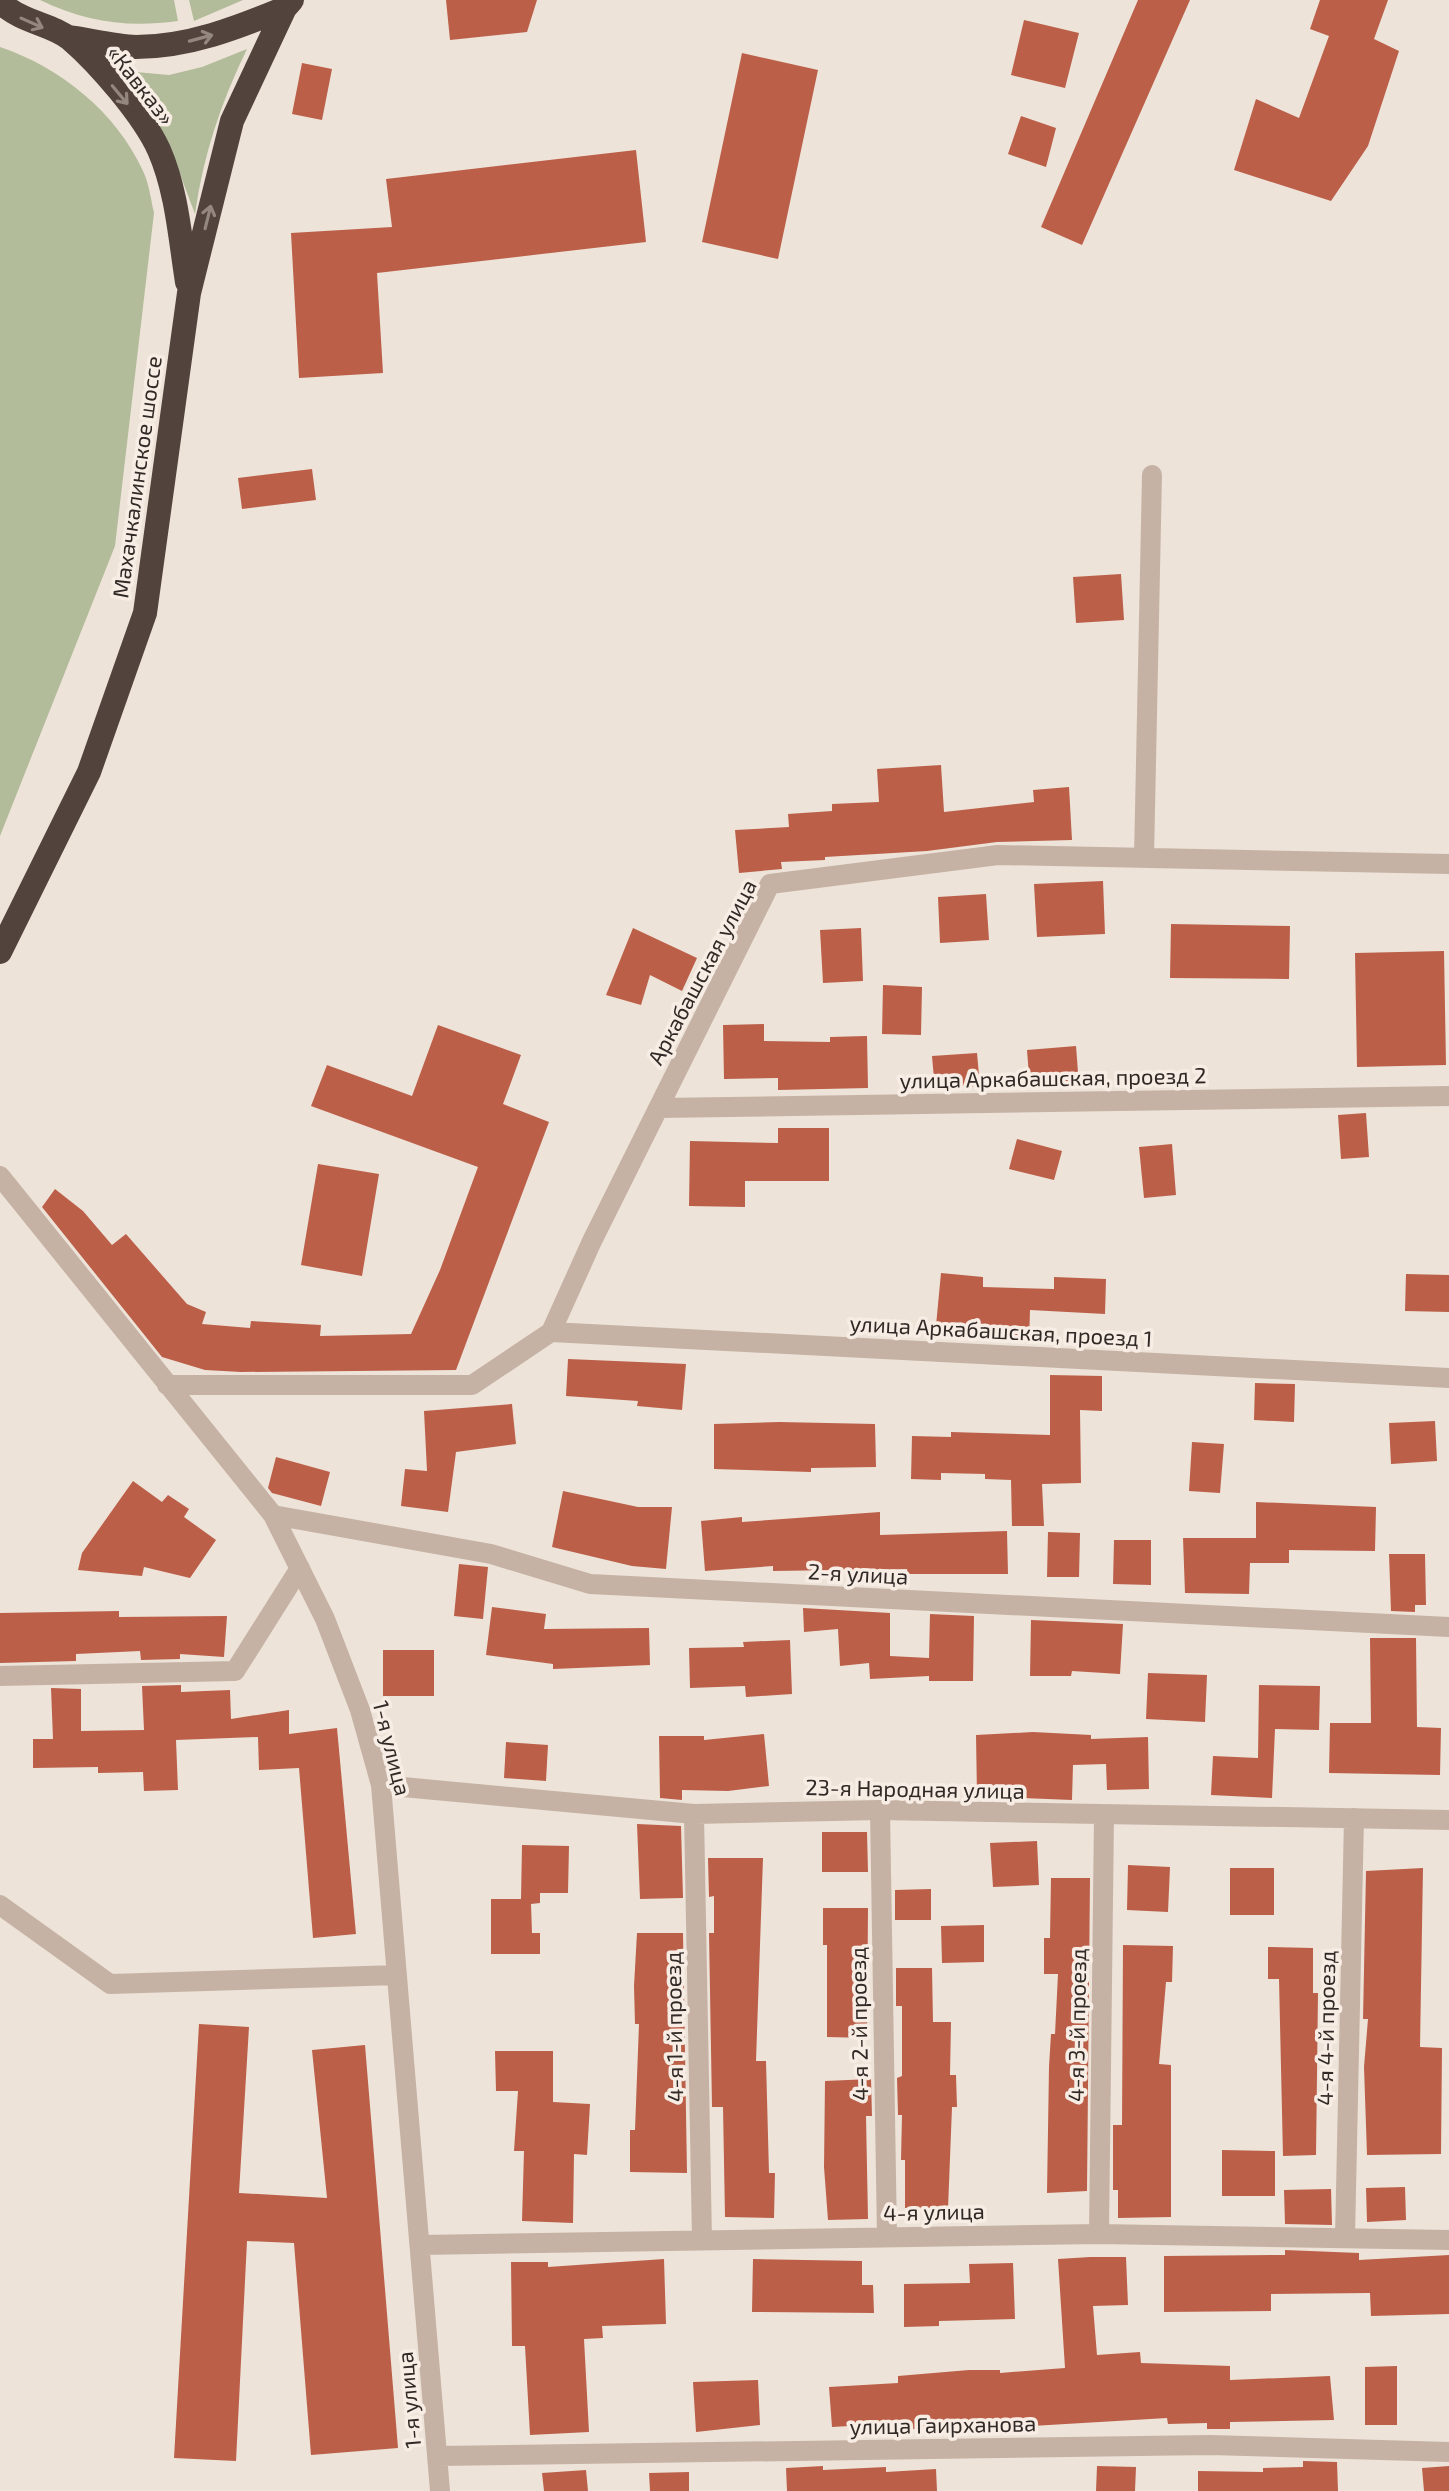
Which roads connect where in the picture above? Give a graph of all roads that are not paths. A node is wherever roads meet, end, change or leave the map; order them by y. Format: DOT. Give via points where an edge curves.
graph roads {
  1 [pos="0,2"];
  2 [pos="289,4"];
  3 [pos="68,37"];
  4 [pos="189,293"];
  5 [pos="1152,475"];
  6 [pos="1144,858"];
  7 [pos="1449,864"];
  8 [pos="0,952"];
  9 [pos="1449,1096"];
  10 [pos="659,1108"];
  11 [pos="0,1176"];
  12 [pos="551,1332"];
  13 [pos="1449,1378"];
  14 [pos="167,1385"];
  15 [pos="273,1515"];
  16 [pos="300,1568"];
  17 [pos="1449,1627"];
  18 [pos="0,1676"];
  19 [pos="381,1785"];
  20 [pos="880,1810"];
  21 [pos="694,1814"];
  22 [pos="1104,1816"];
  23 [pos="1354,1818"];
  24 [pos="1449,1820"];
  25 [pos="0,1905"];
  26 [pos="397,1975"];
  27 [pos="1099,2234"];
  28 [pos="887,2237"];
  29 [pos="1345,2238"];
  30 [pos="702,2240"];
  31 [pos="1449,2240"];
  32 [pos="420,2245"];
  33 [pos="1449,2452"];
  34 [pos="438,2456"];
  35 [pos="440,2491"];
  1 -- 3 [label="highway, «Кавказ», one-way" via="14,15"];
  3 -- 2 [label="highway, one-way" via="135,47 188,42"];
  4 -- 2 [label="highway, Махачкалинское шоссе, one-way" via="232,121"];
  3 -- 4 [label="highway, «Кавказ», one-way" via="126,101 158,149 175,201"];
  4 -- 8 [label="highway, Махачкалинское шоссе" via="145,613 89,772"];
  5 -- 6 [label="street"];
  6 -- 7 [label="street, Аркабашская улица"];
  6 -- 10 [label="street, Аркабашская улица" via="998,855 770,884"];
  9 -- 10 [label="street, улица Аркабашская, проезд 2"];
  10 -- 12 [label="street, Аркабашская улица"];
  11 -- 14 [label="street, 1-я улица"];
  12 -- 13 [label="street, улица Аркабашская, проезд 1"];
  12 -- 14 [label="street" via="472,1385"];
  14 -- 15 [label="street, 1-я улица"];
  15 -- 16 [label="street, 1-я улица"];
  15 -- 17 [label="street, 2-я улица" via="491,1554 590,1584"];
  16 -- 18 [label="street" via="235,1671"];
  16 -- 19 [label="street, 1-я улица" via="360,1710"];
  19 -- 21 [label="street, 23-я Народная улица"];
  19 -- 26 [label="street, 1-я улица"];
  20 -- 21 [label="street, 23-я Народная улица"];
  20 -- 22 [label="street, 23-я Народная улица"];
  20 -- 28 [label="street, 4-я 2-й проезд"];
  21 -- 30 [label="street, 4-я 1-й проезд"];
  22 -- 23 [label="street, 23-я Народная улица"];
  22 -- 27 [label="street, 4-я 3-й проезд"];
  23 -- 24 [label="street, 23-я Народная улица"];
  23 -- 29 [label="street, 4-я 4-й проезд"];
  25 -- 26 [label="street" via="110,1984"];
  26 -- 32 [label="street, 1-я улица"];
  27 -- 28 [label="street, 4-я улица"];
  27 -- 29 [label="street, 4-я улица"];
  28 -- 30 [label="street, 4-я улица"];
  29 -- 31 [label="street, 4-я улица"];
  30 -- 32 [label="street, 4-я улица"];
  32 -- 34 [label="street, 1-я улица"];
  33 -- 34 [label="street, улица Гаирханова" via="1210,2445"];
  34 -- 35 [label="street, 1-я улица"];
}
